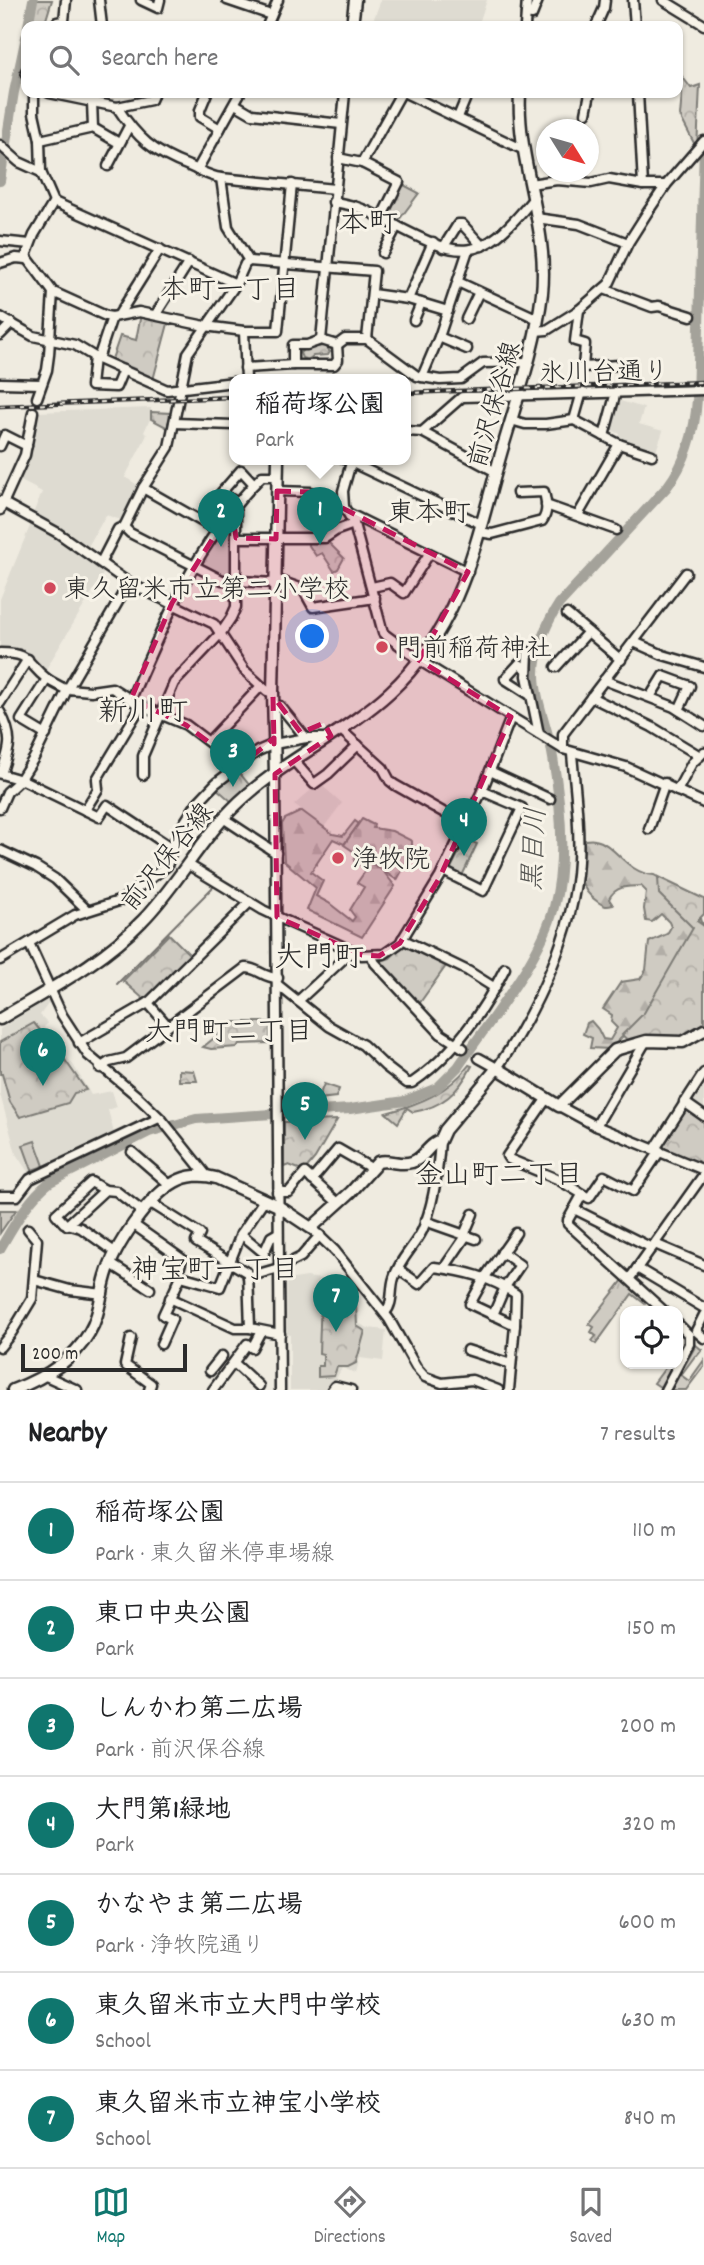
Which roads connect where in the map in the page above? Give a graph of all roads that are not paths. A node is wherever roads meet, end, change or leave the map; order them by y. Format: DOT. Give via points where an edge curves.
graph roads {
  1 [pos="66,0"];
  2 [pos="99,0"];
  3 [pos="141,0"];
  4 [pos="160,0"];
  5 [pos="227,0"];
  6 [pos="278,0"];
  7 [pos="355,0"];
  8 [pos="527,0"];
  9 [pos="538,0"];
  10 [pos="605,0"];
  11 [pos="633,0"];
  12 [pos="663,0"];
  13 [pos="526,14"];
  14 [pos="271,15"];
  15 [pos="64,21"];
  16 [pos="101,21"];
  17 [pos="269,21"];
  18 [pos="353,21"];
  19 [pos="525,21"];
  20 [pos="598,21"];
  21 [pos="635,21"];
  22 [pos="704,25"];
  23 [pos="34,98"];
  24 [pos="86,98"];
  25 [pos="153,98"];
  26 [pos="205,98"];
  27 [pos="238,98"];
  28 [pos="344,98"];
  29 [pos="400,98"];
  30 [pos="414,98"];
  31 [pos="466,98"];
  32 [pos="520,98"];
  33 [pos="589,98"];
  34 [pos="638,98"];
  35 [pos="235,104"];
  36 [pos="117,107"];
  37 [pos="586,113"];
  38 [pos="458,117"];
  39 [pos="341,124"];
  40 [pos="129,126"];
  41 [pos="93,128"];
  42 [pos="220,129"];
  43 [pos="40,140"];
  44 [pos="704,141"];
  45 [pos="119,143"];
  46 [pos="1,145"];
  47 [pos="524,150"];
  48 [pos="338,159"];
  49 [pos="362,163"];
  50 [pos="108,166"];
  51 [pos="197,170"];
  52 [pos="41,172"];
  53 [pos="221,178"];
  54 [pos="292,184"];
  55 [pos="530,184"];
  56 [pos="643,185"];
  57 [pos="666,185"];
  58 [pos="335,189"];
  59 [pos="533,199"];
  60 [pos="54,202"];
  61 [pos="334,202"];
  62 [pos="381,218"];
  63 [pos="536,218"];
  64 [pos="397,226"];
  65 [pos="0,241"];
  66 [pos="433,243"];
  67 [pos="628,243"];
  68 [pos="30,244"];
  69 [pos="482,246"];
  70 [pos="443,247"];
  71 [pos="160,249"];
  72 [pos="468,250"];
  73 [pos="383,253"];
  74 [pos="27,258"];
  75 [pos="249,261"];
  76 [pos="189,262"];
  77 [pos="0,263"];
  78 [pos="285,265"];
  79 [pos="327,267"];
  80 [pos="458,282"];
  81 [pos="236,284"];
  82 [pos="604,289"];
  83 [pos="53,292"];
  84 [pos="479,292"];
  85 [pos="372,294"];
  86 [pos="408,299"];
  87 [pos="421,303"];
  88 [pos="579,310"];
  89 [pos="448,311"];
  90 [pos="156,314"];
  91 [pos="115,316"];
  92 [pos="691,316"];
  93 [pos="0,317"];
  94 [pos="466,319"];
  95 [pos="538,319"];
  96 [pos="414,320"];
  97 [pos="12,323"];
  98 [pos="205,326"];
  99 [pos="244,331"];
  100 [pos="535,331"];
  101 [pos="0,335"];
  102 [pos="439,337"];
  103 [pos="367,339"];
  104 [pos="321,340"];
  105 [pos="50,341"];
  106 [pos="337,345"];
  107 [pos="467,349"];
  108 [pos="96,358"];
  109 [pos="527,362"];
  110 [pos="293,365"];
  111 [pos="620,365"];
  112 [pos="245,368"];
  113 [pos="123,370"];
  114 [pos="246,374"];
  115 [pos="422,377"];
  116 [pos="229,382"];
  117 [pos="0,383"];
  118 [pos="41,384"];
  119 [pos="180,387"];
  120 [pos="704,390"];
  121 [pos="582,392"];
  122 [pos="616,392"];
  123 [pos="519,394"];
  124 [pos="37,398"];
  125 [pos="33,412"];
  126 [pos="511,420"];
  127 [pos="574,420"];
  128 [pos="174,423"];
  129 [pos="229,425"];
  130 [pos="411,431"];
  131 [pos="422,432"];
  132 [pos="604,436"];
  133 [pos="619,444"];
  134 [pos="0,446"];
  135 [pos="27,446"];
  136 [pos="652,455"];
  137 [pos="278,465"];
  138 [pos="348,465"];
  139 [pos="359,465"];
  140 [pos="496,472"];
  141 [pos="278,476"];
  142 [pos="254,484"];
  143 [pos="143,488"];
  144 [pos="277,491"];
  145 [pos="517,493"];
  146 [pos="1,505"];
  147 [pos="234,505"];
  148 [pos="547,505"];
  149 [pos="346,510"];
  150 [pos="578,515"];
  151 [pos="354,524"];
  152 [pos="124,527"];
  153 [pos="480,528"];
  154 [pos="215,529"];
  155 [pos="616,530"];
  156 [pos="236,538"];
  157 [pos="276,539"];
  158 [pos="429,554"];
  159 [pos="101,562"];
  160 [pos="194,567"];
  161 [pos="468,572"];
  162 [pos="686,573"];
  163 [pos="234,581"];
  164 [pos="275,581"];
  165 [pos="128,583"];
  166 [pos="372,587"];
  167 [pos="375,598"];
  168 [pos="172,603"];
  169 [pos="567,614"];
  170 [pos="588,632"];
  171 [pos="221,633"];
  172 [pos="634,642"];
  173 [pos="528,652"];
  174 [pos="0,653"];
  175 [pos="28,659"];
  176 [pos="419,660"];
  177 [pos="621,660"];
  178 [pos="555,667"];
  179 [pos="704,667"];
  180 [pos="527,669"];
  181 [pos="47,679"];
  182 [pos="604,680"];
  183 [pos="261,686"];
  184 [pos="67,690"];
  185 [pos="273,693"];
  186 [pos="530,695"];
  187 [pos="591,697"];
  188 [pos="650,697"];
  189 [pos="131,699"];
  190 [pos="0,703"];
  191 [pos="141,706"];
  192 [pos="273,706"];
  193 [pos="679,710"];
  194 [pos="0,712"];
  195 [pos="161,714"];
  196 [pos="511,717"];
  197 [pos="704,726"];
  198 [pos="340,729"];
  199 [pos="539,734"];
  200 [pos="46,735"];
  201 [pos="306,738"];
  202 [pos="328,738"];
  203 [pos="209,741"];
  204 [pos="275,744"];
  205 [pos="358,745"];
  206 [pos="561,749"];
  207 [pos="572,754"];
  208 [pos="702,754"];
  209 [pos="293,761"];
  210 [pos="240,766"];
  211 [pos="490,771"];
  212 [pos="275,774"];
  213 [pos="143,775"];
  214 [pos="20,780"];
  215 [pos="665,783"];
  216 [pos="482,791"];
  217 [pos="677,791"];
  218 [pos="550,799"];
  219 [pos="704,803"];
  220 [pos="0,808"];
  221 [pos="85,810"];
  222 [pos="223,818"];
  223 [pos="466,825"];
  224 [pos="649,828"];
  225 [pos="172,848"];
  226 [pos="0,850"];
  227 [pos="276,853"];
  228 [pos="187,864"];
  229 [pos="443,871"];
  230 [pos="250,902"];
  231 [pos="87,910"];
  232 [pos="277,916"];
  233 [pos="402,939"];
  234 [pos="29,943"];
  235 [pos="352,951"];
  236 [pos="372,957"];
  237 [pos="0,960"];
  238 [pos="505,968"];
  239 [pos="278,982"];
  240 [pos="50,988"];
  241 [pos="495,988"];
  242 [pos="299,1001"];
  243 [pos="148,1003"];
  244 [pos="0,1020"];
  245 [pos="168,1026"];
  246 [pos="704,1030"];
  247 [pos="646,1041"];
  248 [pos="79,1043"];
  249 [pos="460,1046"];
  250 [pos="479,1058"];
  251 [pos="100,1068"];
  252 [pos="497,1068"];
  253 [pos="704,1073"];
  254 [pos="547,1098"];
  255 [pos="684,1102"];
  256 [pos="559,1106"];
  257 [pos="704,1116"];
  258 [pos="162,1121"];
  259 [pos="596,1126"];
  260 [pos="439,1141"];
  261 [pos="658,1150"];
  262 [pos="132,1153"];
  263 [pos="371,1168"];
  264 [pos="704,1172"];
  265 [pos="207,1176"];
  266 [pos="312,1180"];
  267 [pos="170,1185"];
  268 [pos="105,1190"];
  269 [pos="277,1192"];
  270 [pos="582,1195"];
  271 [pos="0,1196"];
  272 [pos="264,1200"];
  273 [pos="150,1203"];
  274 [pos="338,1203"];
  275 [pos="278,1206"];
  276 [pos="574,1209"];
  277 [pos="142,1212"];
  278 [pos="473,1214"];
  279 [pos="425,1221"];
  280 [pos="67,1224"];
  281 [pos="134,1225"];
  282 [pos="28,1229"];
  283 [pos="316,1231"];
  284 [pos="278,1233"];
  285 [pos="516,1233"];
  286 [pos="241,1234"];
  287 [pos="465,1236"];
  288 [pos="476,1239"];
  289 [pos="653,1246"];
  290 [pos="502,1252"];
  291 [pos="116,1253"];
  292 [pos="230,1263"];
  293 [pos="111,1264"];
  294 [pos="704,1265"];
  295 [pos="279,1268"];
  296 [pos="444,1268"];
  297 [pos="637,1268"];
  298 [pos="398,1269"];
  299 [pos="181,1276"];
  300 [pos="248,1277"];
  301 [pos="485,1277"];
  302 [pos="630,1278"];
  303 [pos="34,1280"];
  304 [pos="505,1287"];
  305 [pos="150,1289"];
  306 [pos="103,1294"];
  307 [pos="170,1298"];
  308 [pos="659,1306"];
  309 [pos="704,1308"];
  310 [pos="385,1313"];
  311 [pos="493,1315"];
  312 [pos="704,1315"];
  313 [pos="514,1325"];
  314 [pos="250,1328"];
  315 [pos="683,1329"];
  316 [pos="261,1331"];
  317 [pos="280,1334"];
  318 [pos="131,1338"];
  319 [pos="704,1338"];
  320 [pos="161,1345"];
  321 [pos="0,1347"];
  322 [pos="467,1350"];
  323 [pos="222,1356"];
  324 [pos="683,1356"];
  325 [pos="234,1363"];
  326 [pos="511,1364"];
  327 [pos="676,1369"];
  328 [pos="210,1371"];
  329 [pos="46,1376"];
  330 [pos="259,1386"];
  331 [pos="13,1390"];
  332 [pos="77,1390"];
  333 [pos="149,1390"];
  334 [pos="213,1390"];
  335 [pos="280,1390"];
  336 [pos="332,1390"];
  337 [pos="351,1390"];
  338 [pos="498,1390"];
  339 [pos="509,1390"];
  340 [pos="665,1390"];
  1 -- 15 [label="street"];
  2 -- 16 [label="street"];
  3 -- 4 [label="street" via="158,8"];
  5 -- 14 [label="street"];
  6 -- 14 [label="street"];
  7 -- 18 [label="main road"];
  8 -- 13 [label="street"];
  9 -- 13 [label="street" via="532,15"];
  10 -- 20 [label="street"];
  11 -- 21 [label="street"];
  12 -- 22 [label="street"];
  13 -- 19 [label="street"];
  14 -- 17 [label="street"];
  23 -- 43 [label="street"];
  24 -- 36 [label="street"];
  24 -- 41 [label="street"];
  25 -- 36 [label="street"];
  26 -- 42 [label="street" via="200,117"];
  27 -- 35 [label="street"];
  28 -- 39 [label="street"];
  29 -- 49 [label="street"];
  30 -- 38 [label="street"];
  31 -- 38 [label="street"];
  32 -- 47 [label="main road, 前沢保谷線"];
  33 -- 37 [label="street"];
  34 -- 56 [label="street"];
  35 -- 39 [label="street" via="252,114"];
  35 -- 42 [label="street"];
  36 -- 40 [label="street"];
  38 -- 47 [label="street"];
  39 -- 48 [label="street"];
  40 -- 45 [label="street"];
  40 -- 51 [label="street" via="159,153"];
  41 -- 43 [label="street"];
  41 -- 45 [label="street"];
  42 -- 51 [label="street"];
  43 -- 52 [label="street"];
  44 -- 57 [label="street"];
  45 -- 50 [label="street"];
  46 -- 52 [label="street" via="19,162"];
  47 -- 55 [label="main road, 前沢保谷線"];
  48 -- 49 [label="street"];
  48 -- 58 [label="street"];
  49 -- 62 [label="street" via="399,182"];
  51 -- 53 [label="street"];
  52 -- 60 [label="street"];
  53 -- 54 [label="street"];
  53 -- 75 [label="street" via="228,227"];
  54 -- 58 [label="street"];
  54 -- 78 [label="street"];
  55 -- 56 [label="street" via="609,179"];
  55 -- 59 [label="main road, 前沢保谷線"];
  56 -- 57 [label="street"];
  57 -- 67 [label="street"];
  58 -- 61 [label="street"];
  59 -- 63 [label="main road, 前沢保谷線"];
  59 -- 69 [label="street" via="496,239"];
  60 -- 68 [label="street"];
  60 -- 71 [label="street"];
  61 -- 62 [label="street" via="358,205"];
  61 -- 79 [label="street"];
  62 -- 64 [label="street"];
  63 -- 67 [label="street" via="579,224"];
  63 -- 95 [label="main road, 前沢保谷線" via="542,272"];
  64 -- 66 [label="street"];
  64 -- 73 [label="street"];
  65 -- 68 [label="street"];
  66 -- 70 [label="street"];
  66 -- 86 [label="street"];
  67 -- 82 [label="street"];
  68 -- 74 [label="street"];
  69 -- 70 [label="street" via="458,223"];
  69 -- 72 [label="street"];
  70 -- 72 [label="street"];
  71 -- 76 [label="street"];
  71 -- 91 [label="street"];
  72 -- 80 [label="street"];
  74 -- 77 [label="street"];
  74 -- 83 [label="street"];
  75 -- 78 [label="street"];
  75 -- 81 [label="street"];
  76 -- 81 [label="street"];
  76 -- 90 [label="street"];
  78 -- 79 [label="street"];
  78 -- 99 [label="street" via="278,331"];
  79 -- 85 [label="street" via="374,271"];
  79 -- 104 [label="street"];
  80 -- 84 [label="street"];
  80 -- 89 [label="street"];
  81 -- 98 [label="street"];
  82 -- 88 [label="street"];
  82 -- 92 [label="street"];
  83 -- 91 [label="street"];
  83 -- 105 [label="street"];
  84 -- 94 [label="street"];
  84 -- 95 [label="street"];
  85 -- 86 [label="street"];
  85 -- 103 [label="street"];
  86 -- 87 [label="street"];
  87 -- 89 [label="street"];
  87 -- 96 [label="street"];
  88 -- 100 [label="street" via="547,330"];
  88 -- 111 [label="street" via="575,341 585,344 583,366"];
  89 -- 102 [label="street"];
  90 -- 91 [label="street"];
  90 -- 98 [label="street"];
  91 -- 108 [label="street"];
  93 -- 97 [label="street"];
  95 -- 100 [label="main road, 前沢保谷線"];
  97 -- 101 [label="street"];
  97 -- 105 [label="street"];
  98 -- 99 [label="street"];
  98 -- 119 [label="street" via="188,353"];
  99 -- 112 [label="street"];
  100 -- 109 [label="main road, 前沢保谷線"];
  102 -- 107 [label="street"];
  102 -- 115 [label="street"];
  103 -- 106 [label="street" via="345,339"];
  103 -- 115 [label="street"];
  104 -- 106 [label="street"];
  104 -- 110 [label="street" via="293,345"];
  105 -- 108 [label="street" via="75,345"];
  105 -- 118 [label="street"];
  106 -- 110 [label="street" via="334,365"];
  108 -- 113 [label="street"];
  108 -- 113 [label="street" via="91,386 115,391"];
  109 -- 115 [label="street" via="483,363 461,379"];
  109 -- 123 [label="main road, 前沢保谷線"];
  110 -- 112 [label="street"];
  112 -- 114 [label="street"];
  113 -- 119 [label="street" via="167,390"];
  116 -- 119 [label="street"];
  117 -- 118 [label="street"];
  118 -- 124 [label="street"];
  119 -- 128 [label="street"];
  120 -- 122 [label="street, 氷川台通り"];
  121 -- 122 [label="street, 氷川台通り"];
  121 -- 123 [label="street, 氷川台通り"];
  121 -- 127 [label="street"];
  122 -- 132 [label="street"];
  123 -- 126 [label="main road, 前沢保谷線"];
  123 -- 131 [label="street, 氷川台通り" via="463,397"];
  125 -- 135 [label="street"];
  126 -- 127 [label="street" via="535,424"];
  126 -- 140 [label="main road, 前沢保谷線"];
  127 -- 132 [label="street"];
  128 -- 129 [label="street"];
  128 -- 143 [label="street" via="169,447"];
  130 -- 131 [label="street"];
  131 -- 140 [label="street"];
  132 -- 133 [label="street"];
  133 -- 136 [label="street"];
  133 -- 150 [label="street"];
  134 -- 135 [label="street" via="5,435"];
  135 -- 146 [label="street"];
  137 -- 141 [label="main road"];
  138 -- 149 [label="street" via="343,491"];
  139 -- 153 [label="street"];
  140 -- 153 [label="main road, 前沢保谷線"];
  141 -- 142 [label="street" via="261,476"];
  141 -- 144 [label="main road"];
  142 -- 147 [label="street"];
  142 -- 147 [label="street" via="241,470 221,493"];
  143 -- 152 [label="street"];
  143 -- 154 [label="street"];
  144 -- 149 [label="street" via="311,492"];
  144 -- 157 [label="main road"];
  145 -- 148 [label="street" via="544,492"];
  146 -- 159 [label="street" via="58,533"];
  147 -- 154 [label="street"];
  147 -- 156 [label="street"];
  148 -- 150 [label="street"];
  148 -- 153 [label="street" via="542,521 492,534"];
  149 -- 151 [label="street"];
  149 -- 158 [label="street"];
  150 -- 155 [label="street"];
  151 -- 157 [label="street" via="325,538"];
  151 -- 166 [label="street"];
  152 -- 159 [label="street" via="118,529"];
  152 -- 160 [label="street"];
  153 -- 161 [label="main road, 前沢保谷線"];
  154 -- 160 [label="street"];
  156 -- 157 [label="street"];
  156 -- 163 [label="street"];
  157 -- 164 [label="main road"];
  158 -- 161 [label="street"];
  158 -- 166 [label="street" via="404,593 390,583"];
  159 -- 165 [label="street"];
  160 -- 163 [label="street"];
  160 -- 168 [label="street"];
  161 -- 176 [label="main road, 前沢保谷線" via="447,618"];
  162 -- 172 [label="street"];
  163 -- 164 [label="street"];
  163 -- 171 [label="street" via="236,607"];
  164 -- 167 [label="street" via="303,589 313,607"];
  164 -- 185 [label="main road"];
  165 -- 168 [label="street"];
  165 -- 184 [label="street"];
  166 -- 167 [label="street"];
  167 -- 176 [label="street" via="383,633"];
  168 -- 171 [label="street" via="214,624"];
  168 -- 189 [label="street"];
  169 -- 170 [label="street"];
  170 -- 177 [label="street"];
  170 -- 178 [label="street"];
  171 -- 183 [label="street" via="245,671"];
  171 -- 195 [label="street" via="174,683"];
  172 -- 177 [label="street"];
  172 -- 179 [label="street"];
  173 -- 180 [label="street"];
  174 -- 175 [label="street" via="18,653"];
  175 -- 181 [label="street"];
  175 -- 190 [label="street"];
  176 -- 196 [label="street"];
  176 -- 198 [label="main road, 前沢保谷線" via="390,692"];
  177 -- 182 [label="street"];
  180 -- 186 [label="street"];
  180 -- 186 [label="street" via="519,664 505,679"];
  181 -- 184 [label="street"];
  181 -- 200 [label="street" via="21,720"];
  182 -- 187 [label="street"];
  182 -- 188 [label="street"];
  183 -- 185 [label="street"];
  183 -- 203 [label="street"];
  184 -- 189 [label="street" via="109,688"];
  184 -- 200 [label="street"];
  185 -- 192 [label="main road"];
  186 -- 199 [label="street"];
  187 -- 206 [label="street" via="563,734"];
  187 -- 208 [label="street"];
  188 -- 193 [label="street"];
  188 -- 193 [label="street" via="663,676 690,686"];
  189 -- 191 [label="street"];
  191 -- 195 [label="street"];
  191 -- 221 [label="street" via="97,779 98,789"];
  192 -- 201 [label="street" via="280,706"];
  192 -- 204 [label="main road"];
  193 -- 197 [label="street"];
  194 -- 214 [label="street" via="11,742 1,774"];
  195 -- 203 [label="street" via="186,724"];
  195 -- 213 [label="street" via="143,756"];
  196 -- 199 [label="street"];
  196 -- 211 [label="street"];
  198 -- 202 [label="main road, 前沢保谷線"];
  198 -- 205 [label="street"];
  199 -- 206 [label="street"];
  200 -- 214 [label="street"];
  201 -- 202 [label="street"];
  201 -- 204 [label="street"];
  202 -- 209 [label="main road, 前沢保谷線"];
  203 -- 210 [label="street"];
  204 -- 210 [label="street"];
  204 -- 212 [label="main road"];
  205 -- 209 [label="street" via="314,784"];
  205 -- 223 [label="street" via="395,785"];
  206 -- 207 [label="street"];
  207 -- 215 [label="street" via="608,760"];
  207 -- 252 [label="street" via="578,859 567,922 543,987"];
  208 -- 217 [label="street"];
  209 -- 212 [label="main road, 前沢保谷線"];
  210 -- 225 [label="street" via="202,797"];
  211 -- 216 [label="street"];
  211 -- 218 [label="street"];
  212 -- 222 [label="main road, 前沢保谷線"];
  212 -- 227 [label="street"];
  214 -- 220 [label="street" via="7,792"];
  214 -- 221 [label="street"];
  215 -- 217 [label="street"];
  215 -- 224 [label="street"];
  216 -- 223 [label="street"];
  216 -- 229 [label="street" via="522,808 482,891"];
  217 -- 219 [label="street"];
  221 -- 225 [label="street" via="99,817 107,805"];
  222 -- 227 [label="street"];
  222 -- 228 [label="main road, 前沢保谷線"];
  223 -- 229 [label="street"];
  225 -- 231 [label="street" via="167,866 131,894"];
  226 -- 231 [label="street" via="55,879"];
  227 -- 232 [label="street"];
  228 -- 230 [label="street"];
  228 -- 240 [label="main road, 前沢保谷線" via="132,932"];
  229 -- 233 [label="street"];
  230 -- 232 [label="street"];
  230 -- 243 [label="street"];
  231 -- 234 [label="street"];
  232 -- 235 [label="street"];
  232 -- 239 [label="street"];
  233 -- 236 [label="street" via="389,952"];
  233 -- 241 [label="street"];
  234 -- 237 [label="street"];
  234 -- 240 [label="street"];
  235 -- 236 [label="street"];
  235 -- 242 [label="street"];
  236 -- 249 [label="street" via="442,1034"];
  238 -- 241 [label="street"];
  239 -- 242 [label="street"];
  239 -- 245 [label="street" via="245,968"];
  239 -- 269 [label="street"];
  240 -- 244 [label="main road, 前沢保谷線"];
  240 -- 248 [label="street"];
  241 -- 249 [label="street"];
  242 -- 249 [label="street" via="329,1026 363,1045 407,1083"];
  243 -- 245 [label="street"];
  243 -- 248 [label="street"];
  245 -- 251 [label="street" via="126,1058"];
  246 -- 247 [label="main road" via="683,1042"];
  247 -- 256 [label="main road" via="615,1050"];
  247 -- 259 [label="street"];
  248 -- 251 [label="street"];
  250 -- 252 [label="street"];
  251 -- 258 [label="street"];
  252 -- 254 [label="main road"];
  252 -- 260 [label="main road"];
  253 -- 255 [label="street"];
  254 -- 256 [label="main road"];
  254 -- 270 [label="street" via="507,1156"];
  255 -- 257 [label="street"];
  255 -- 261 [label="street"];
  256 -- 259 [label="street"];
  258 -- 265 [label="street"];
  258 -- 271 [label="street" via="30,1179 17,1196"];
  259 -- 261 [label="street"];
  260 -- 263 [label="main road" via="415,1161 384,1160"];
  260 -- 279 [label="street"];
  261 -- 264 [label="street"];
  261 -- 270 [label="street" via="633,1191 604,1176 589,1198"];
  262 -- 267 [label="street"];
  263 -- 266 [label="street" via="338,1149"];
  263 -- 274 [label="main road"];
  264 -- 289 [label="street"];
  265 -- 267 [label="main road" via="186,1177"];
  265 -- 272 [label="main road"];
  266 -- 269 [label="street" via="305,1173 289,1192"];
  266 -- 274 [label="street"];
  267 -- 273 [label="main road"];
  268 -- 277 [label="street" via="116,1191"];
  268 -- 280 [label="street"];
  268 -- 280 [label="street" via="91,1182 56,1214"];
  269 -- 275 [label="street"];
  270 -- 276 [label="street"];
  272 -- 275 [label="main road"];
  272 -- 286 [label="street"];
  273 -- 277 [label="main road"];
  273 -- 292 [label="street" via="200,1234 196,1242"];
  274 -- 283 [label="main road"];
  275 -- 283 [label="main road"];
  275 -- 284 [label="street"];
  276 -- 289 [label="street"];
  276 -- 302 [label="street" via="568,1224"];
  277 -- 281 [label="main road"];
  278 -- 287 [label="street"];
  279 -- 287 [label="street"];
  279 -- 298 [label="street"];
  280 -- 291 [label="street" via="81,1228"];
  281 -- 291 [label="main road"];
  281 -- 299 [label="street" via="182,1259"];
  282 -- 303 [label="street" via="37,1240"];
  283 -- 295 [label="street" via="301,1257"];
  283 -- 310 [label="street"];
  284 -- 286 [label="street" via="264,1253"];
  284 -- 295 [label="street"];
  285 -- 290 [label="street"];
  286 -- 292 [label="street"];
  287 -- 288 [label="street"];
  287 -- 296 [label="street"];
  289 -- 294 [label="street"];
  289 -- 297 [label="street"];
  290 -- 301 [label="street"];
  290 -- 304 [label="street" via="520,1265"];
  291 -- 293 [label="main road"];
  292 -- 299 [label="street" via="219,1287"];
  292 -- 300 [label="street"];
  293 -- 305 [label="street"];
  293 -- 306 [label="main road"];
  295 -- 300 [label="street"];
  295 -- 317 [label="street"];
  296 -- 298 [label="street" via="434,1267 419,1284"];
  296 -- 301 [label="street"];
  297 -- 302 [label="street"];
  297 -- 309 [label="street"];
  298 -- 310 [label="street" via="391,1306"];
  299 -- 307 [label="street"];
  300 -- 314 [label="street"];
  301 -- 304 [label="street"];
  301 -- 311 [label="street" via="470,1304"];
  302 -- 308 [label="street"];
  303 -- 306 [label="street"];
  303 -- 321 [label="street" via="32,1299"];
  304 -- 311 [label="street"];
  304 -- 313 [label="street" via="517,1297"];
  306 -- 329 [label="main road" via="83,1342"];
  307 -- 314 [label="street" via="235,1328"];
  307 -- 320 [label="street" via="163,1315 172,1319"];
  310 -- 338 [label="street" via="425,1377 442,1383 472,1380"];
  311 -- 313 [label="street"];
  312 -- 319 [label="street" via="696,1331"];
  313 -- 326 [label="street"];
  314 -- 316 [label="street"];
  315 -- 324 [label="street" via="689,1335"];
  316 -- 317 [label="street"];
  316 -- 325 [label="street" via="252,1348 247,1344"];
  317 -- 335 [label="street"];
  318 -- 333 [label="street" via="125,1364 151,1384"];
  322 -- 326 [label="street"];
  323 -- 328 [label="street"];
  325 -- 330 [label="street"];
  325 -- 334 [label="street"];
  326 -- 339 [label="street"];
  327 -- 340 [label="street"];
  329 -- 331 [label="main road"];
  329 -- 332 [label="street"];
  336 -- 337 [label="street" via="335,1386"];
}
